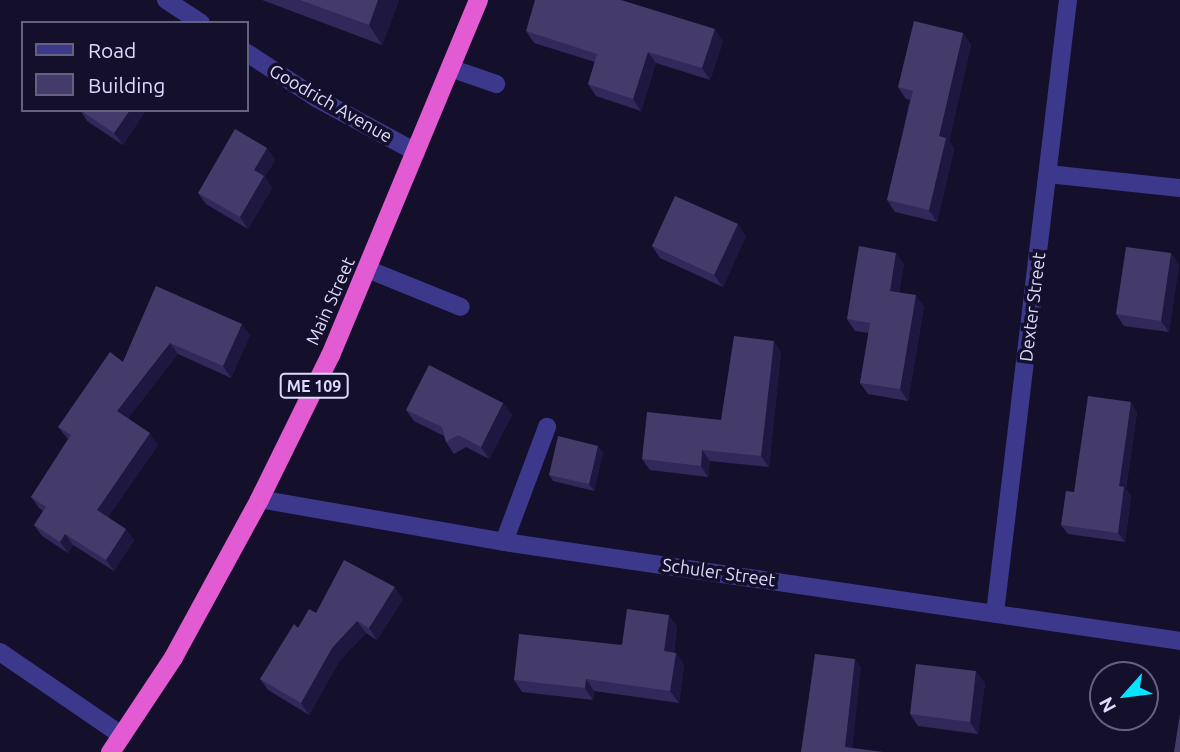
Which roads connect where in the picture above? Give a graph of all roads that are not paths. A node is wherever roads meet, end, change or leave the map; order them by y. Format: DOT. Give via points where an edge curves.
graph roads {
  1 [pos="166,0"];
  2 [pos="478,0"];
  3 [pos="1068,0"];
  4 [pos="198,21"];
  5 [pos="248,54"];
  6 [pos="450,68"];
  7 [pos="496,84"];
  8 [pos="416,152"];
  9 [pos="1048,174"];
  10 [pos="1180,188"];
  11 [pos="367,270"];
  12 [pos="461,307"];
  13 [pos="547,427"];
  14 [pos="259,499"];
  15 [pos="503,542"];
  16 [pos="995,613"];
  17 [pos="1180,642"];
  18 [pos="0,652"];
  19 [pos="121,735"];
  20 [pos="110,752"];
  1 -- 4 [label="street"];
  2 -- 6 [label="highway, Main Street / ME 109"];
  3 -- 9 [label="street, Dexter Street"];
  5 -- 8 [label="street, Goodrich Avenue" via="316,98"];
  6 -- 7 [label="street"];
  6 -- 8 [label="highway, Main Street / ME 109"];
  8 -- 11 [label="highway, Main Street / ME 109"];
  9 -- 10 [label="street"];
  9 -- 16 [label="street, Dexter Street"];
  11 -- 12 [label="street"];
  11 -- 14 [label="highway, Main Street / ME 109"];
  13 -- 15 [label="street"];
  14 -- 15 [label="street, Schuler Street"];
  14 -- 19 [label="highway, Main Street / ME 109" via="173,657"];
  15 -- 16 [label="street, Schuler Street"];
  16 -- 17 [label="street, Schuler Street"];
  18 -- 19 [label="street"];
  19 -- 20 [label="highway, Main Street / ME 109"];
}
